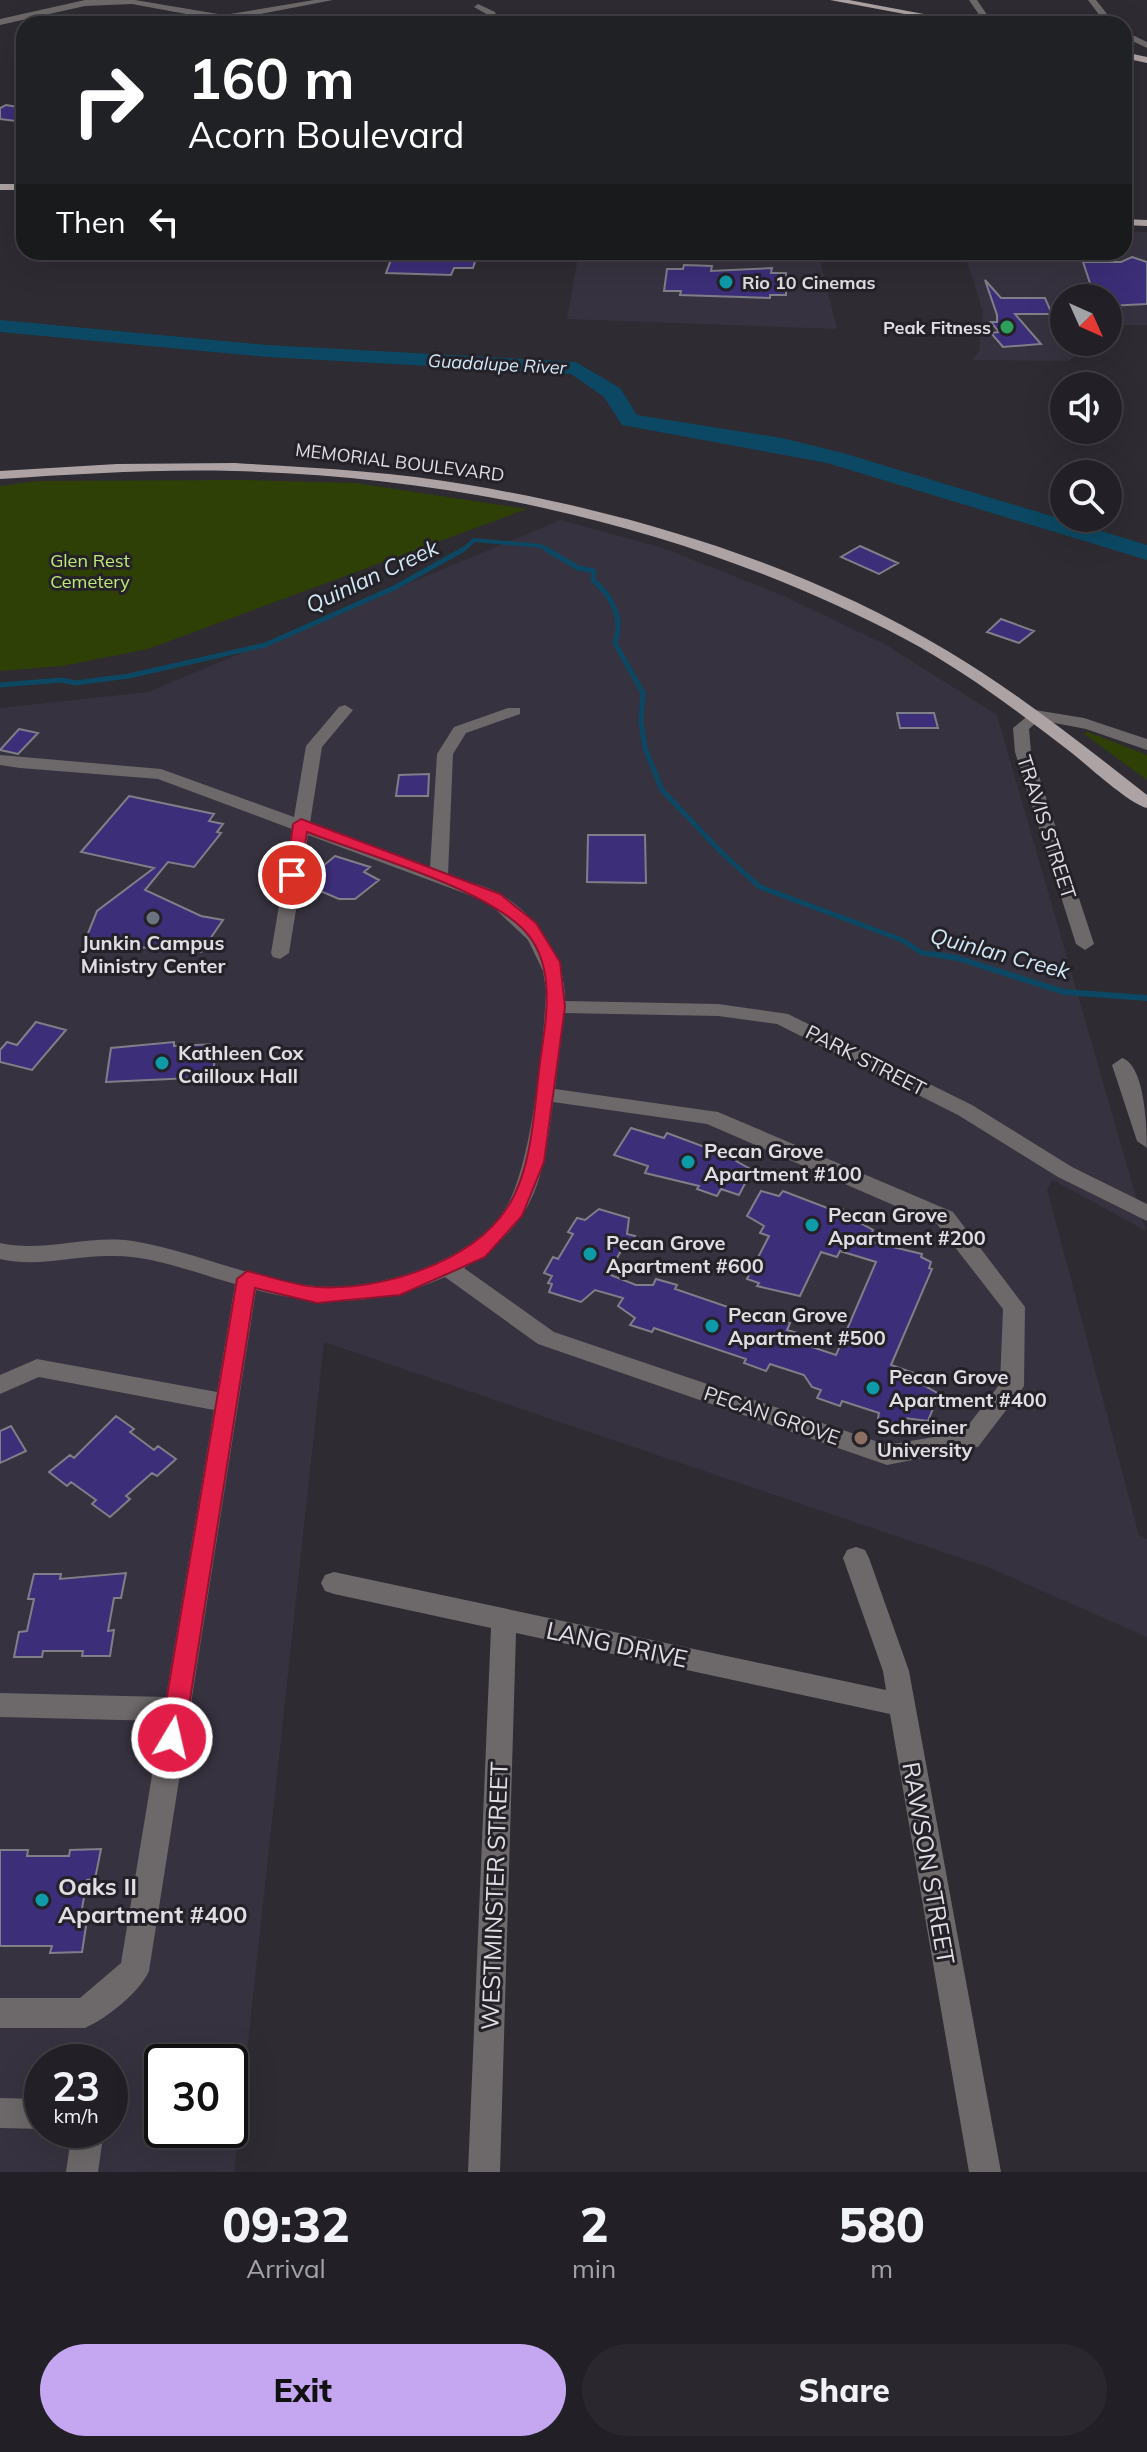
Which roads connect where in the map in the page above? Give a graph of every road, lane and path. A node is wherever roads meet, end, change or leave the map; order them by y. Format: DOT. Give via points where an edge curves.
graph roads {
  1 [pos="121,0"];
  2 [pos="317,0"];
  3 [pos="329,0"];
  4 [pos="834,0"];
  5 [pos="1092,0"];
  6 [pos="88,1"];
  7 [pos="132,2"];
  8 [pos="478,7"];
  9 [pos="274,12"];
  10 [pos="25,16"];
  11 [pos="201,16"];
  12 [pos="230,16"];
  13 [pos="258,16"];
  14 [pos="277,16"];
  15 [pos="493,16"];
  16 [pos="927,16"];
  17 [pos="1105,16"];
  18 [pos="0,475"];
  19 [pos="345,710"];
  20 [pos="514,711"];
  21 [pos="1035,715"];
  22 [pos="1147,745"];
  23 [pos="0,760"];
  24 [pos="1147,803"];
  25 [pos="301,824"];
  26 [pos="439,874"];
  27 [pos="1085,944"];
  28 [pos="280,953"];
  29 [pos="556,1007"];
  30 [pos="1122,1065"];
  31 [pos="544,1094"];
  32 [pos="1147,1141"];
  33 [pos="1147,1213"];
  34 [pos="0,1251"];
  35 [pos="446,1266"];
  36 [pos="247,1279"];
  37 [pos="0,1385"];
  38 [pos="226,1403"];
  39 [pos="856,1558"];
  40 [pos="334,1583"];
  41 [pos="504,1620"];
  42 [pos="900,1701"];
  43 [pos="0,1705"];
  44 [pos="177,1709"];
  45 [pos="0,2013"];
  46 [pos="0,2113"];
  47 [pos="24,2114"];
  48 [pos="85,2148"];
  49 [pos="82,2172"];
  50 [pos="484,2172"];
  51 [pos="985,2172"];
  1 -- 7 [label="street"];
  2 -- 9 [label="street"];
  3 -- 9 [label="street"];
  4 -- 16 [label="main road"];
  5 -- 17 [label="street"];
  6 -- 7 [label="street"];
  6 -- 10 [label="street"];
  7 -- 11 [label="street"];
  8 -- 15 [label="street"];
  9 -- 14 [label="street"];
  12 -- 13 [label="street"];
  18 -- 21 [label="main road, MEMORIAL BOULEVARD" via="162,466 310,470 444,484 565,506 687,540 800,582 913,637"];
  19 -- 25 [label="street" via="314,746"];
  20 -- 26 [label="street" via="460,730 445,754"];
  21 -- 22 [label="street" via="1083,722"];
  21 -- 24 [label="main road, MEMORIAL BOULEVARD"];
  21 -- 27 [label="street, TRAVIS STREET" via="1021,728 1023,752"];
  23 -- 25 [label="street" via="161,774"];
  25 -- 26 [label="street"];
  25 -- 28 [label="street"];
  26 -- 29 [label="street" via="494,898 530,927 552,962"];
  29 -- 31 [label="street"];
  29 -- 33 [label="street, PARK STREET" via="718,1010 781,1018 965,1110 1065,1172"];
  30 -- 32 [label="street"];
  31 -- 35 [label="street" via="534,1162 516,1211 478,1251"];
  31 -- 35 [label="street, PECAN GROVE" via="711,1117 945,1218 1014,1307 1012,1386 970,1440 887,1455 546,1338"];
  34 -- 36 [label="street" via="18,1257 129,1248"];
  35 -- 36 [label="street" via="400,1287 317,1295"];
  36 -- 38 [label="street"];
  37 -- 38 [label="street" via="37,1368"];
  38 -- 44 [label="street"];
  39 -- 42 [label="street, RAWSON STREET" via="896,1671"];
  40 -- 41 [label="street, LANG DRIVE"];
  41 -- 42 [label="street, LANG DRIVE"];
  41 -- 50 [label="street, WESTMINSTER STREET"];
  42 -- 51 [label="street, RAWSON STREET"];
  43 -- 44 [label="street"];
  44 -- 45 [label="street" via="134,1971 85,2013"];
  46 -- 47 [label="street"];
  48 -- 49 [label="street"];
}
